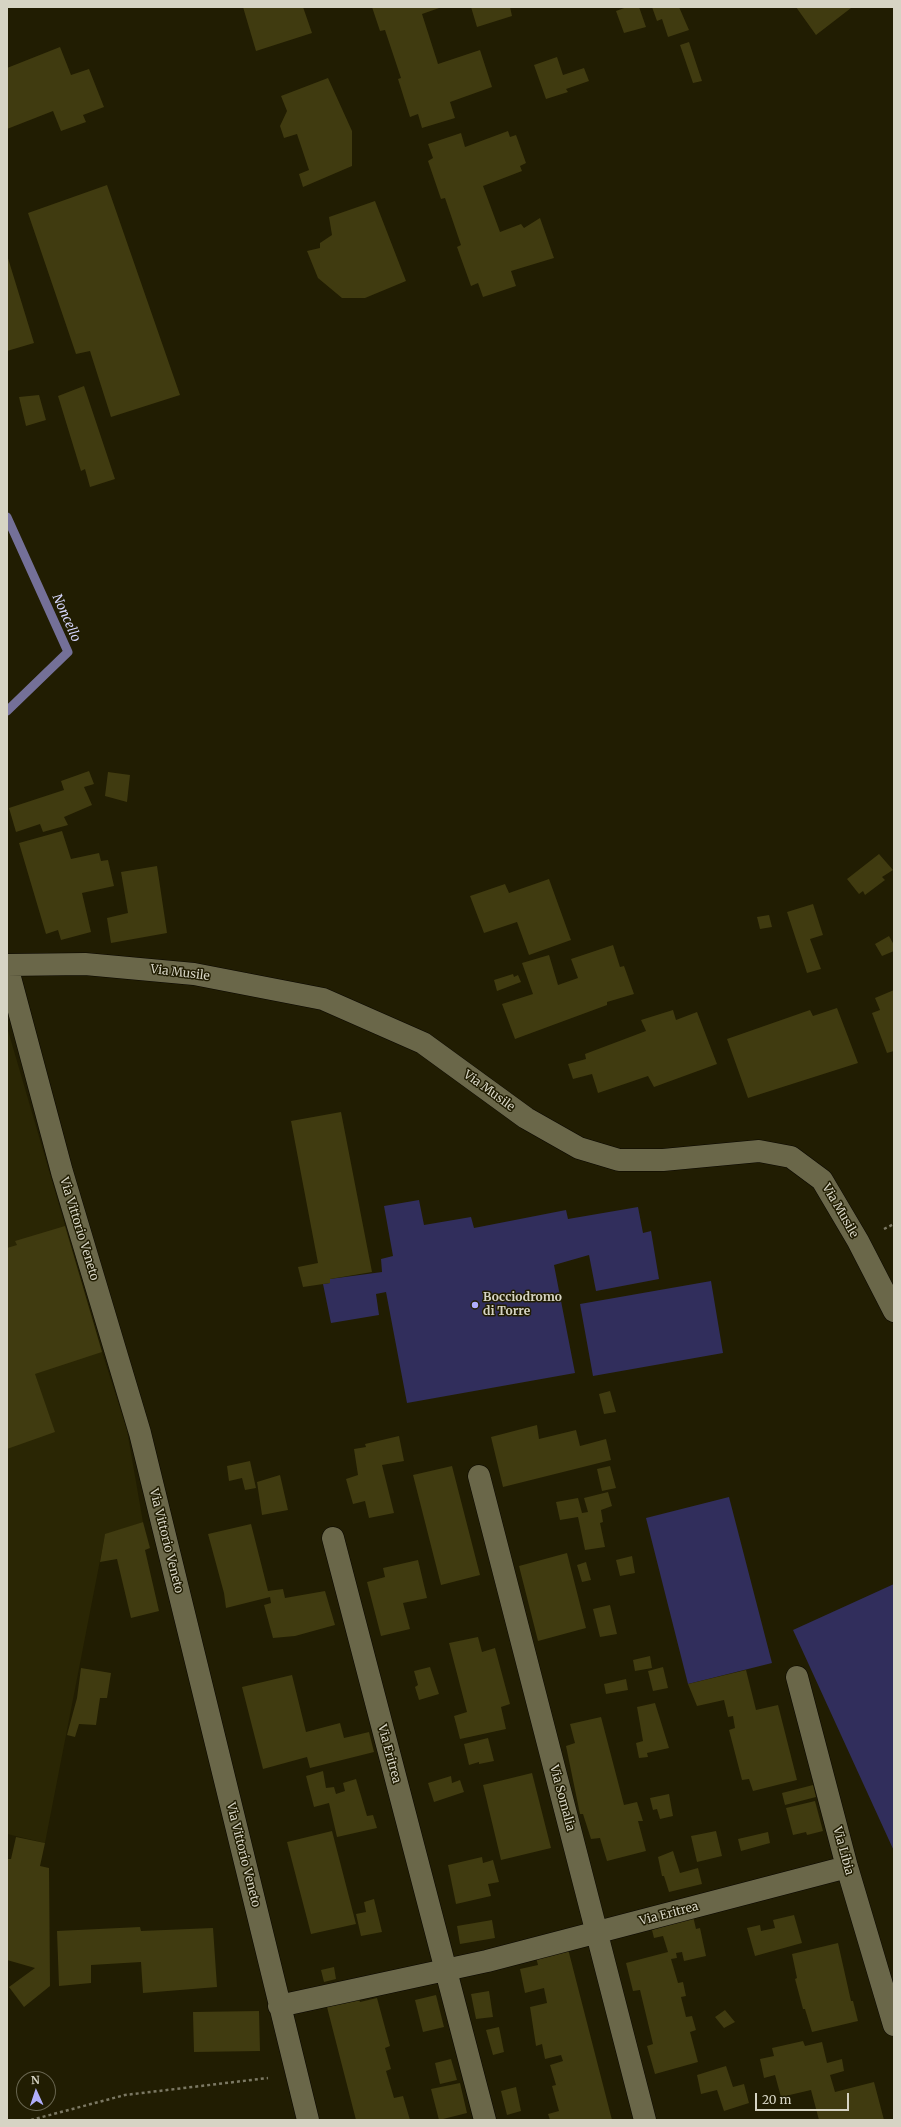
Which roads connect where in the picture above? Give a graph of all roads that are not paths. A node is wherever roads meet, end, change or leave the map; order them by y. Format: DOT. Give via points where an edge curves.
graph roads {
  1 [pos="7,965"];
  2 [pos="894,1311"];
  3 [pos="479,1476"];
  4 [pos="333,1538"];
  5 [pos="797,1677"];
  6 [pos="847,1867"];
  7 [pos="597,1933"];
  8 [pos="445,1970"];
  9 [pos="279,2006"];
  10 [pos="894,2025"];
  11 [pos="308,2120"];
  12 [pos="484,2120"];
  13 [pos="645,2120"];
  1 -- 2 [label="street, Via Musile" via="85,964 194,974 323,999 423,1043 526,1118 579,1148 619,1160 664,1160 759,1151 791,1158 822,1180 858,1240"];
  1 -- 9 [label="street, Via Vittorio Veneto" via="62,1172 140,1434"];
  3 -- 7 [label="street, Via Somalia"];
  4 -- 8 [label="street, Via Eritrea"];
  5 -- 6 [label="street, Via Libia"];
  6 -- 7 [label="street, Via Eritrea"];
  6 -- 10 [label="street, Via Libia"];
  7 -- 8 [label="street, Via Eritrea"];
  7 -- 13 [label="street, Via Somalia"];
  8 -- 9 [label="street, Via Eritrea"];
  8 -- 12 [label="street, Via Eritrea"];
  9 -- 11 [label="street, Via Vittorio Veneto"];
}
